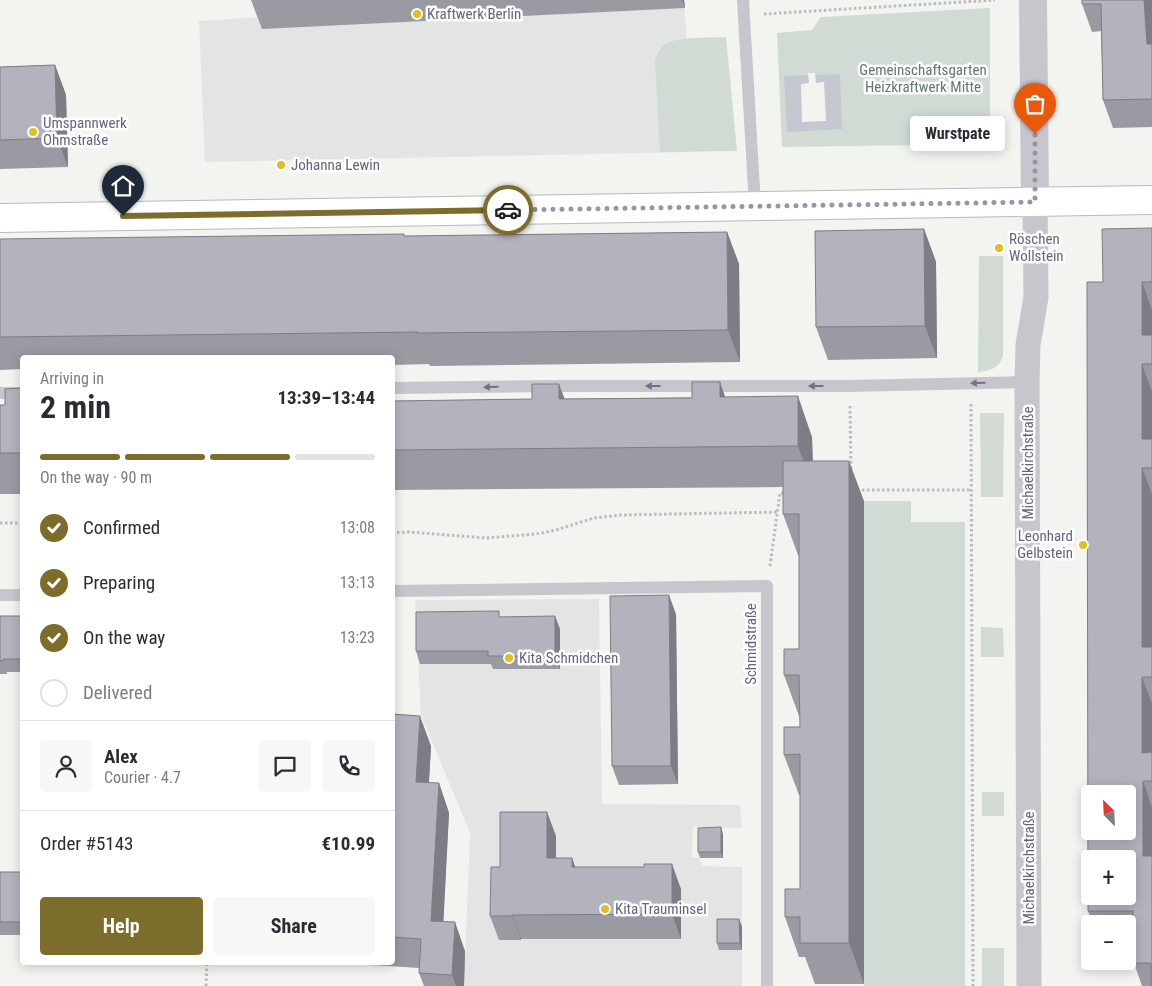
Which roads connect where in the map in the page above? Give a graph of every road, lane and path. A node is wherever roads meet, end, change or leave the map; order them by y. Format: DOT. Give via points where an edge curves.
graph roads {
  1 [pos="743,0"];
  2 [pos="995,0"];
  3 [pos="1033,0"];
  4 [pos="744,15"];
  5 [pos="1152,200"];
  6 [pos="1035,202"];
  7 [pos="755,206"];
  8 [pos="0,218"];
  9 [pos="1027,382"];
  10 [pos="971,384"];
  11 [pos="850,386"];
  12 [pos="395,388"];
  13 [pos="0,393"];
  14 [pos="20,393"];
  15 [pos="851,472"];
  16 [pos="851,490"];
  17 [pos="972,490"];
  18 [pos="789,493"];
  19 [pos="778,512"];
  20 [pos="0,523"];
  21 [pos="20,523"];
  22 [pos="395,532"];
  23 [pos="767,586"];
  24 [pos="395,591"];
  25 [pos="0,595"];
  26 [pos="20,595"];
  27 [pos="208,965"];
  28 [pos="206,986"];
  29 [pos="767,986"];
  30 [pos="973,986"];
  31 [pos="1029,986"];
  1 -- 4 [label="lane"];
  2 -- 4 [label="path"];
  3 -- 6 [label="street, Michaelkirchstraße"];
  4 -- 7 [label="lane"];
  5 -- 6 [label="main road"];
  6 -- 7 [label="main road"];
  6 -- 9 [label="street, Michaelkirchstraße" via="1036,297 1028,345"];
  7 -- 8 [label="main road"];
  9 -- 10 [label="lane, one-way"];
  9 -- 31 [label="street, Michaelkirchstraße"];
  10 -- 11 [label="lane"];
  10 -- 17 [label="path"];
  11 -- 12 [label="lane, one-way"];
  11 -- 15 [label="path"];
  13 -- 14 [label="lane"];
  16 -- 17 [label="path"];
  17 -- 30 [label="path"];
  18 -- 19 [label="path" via="780,493"];
  19 -- 22 [label="path" via="621,515 594,518 536,534 486,538"];
  19 -- 23 [label="path"];
  20 -- 21 [label="path"];
  23 -- 24 [label="lane, Schmidstraße"];
  23 -- 29 [label="lane, Schmidstraße"];
  25 -- 26 [label="lane"];
  27 -- 28 [label="path"];
}
